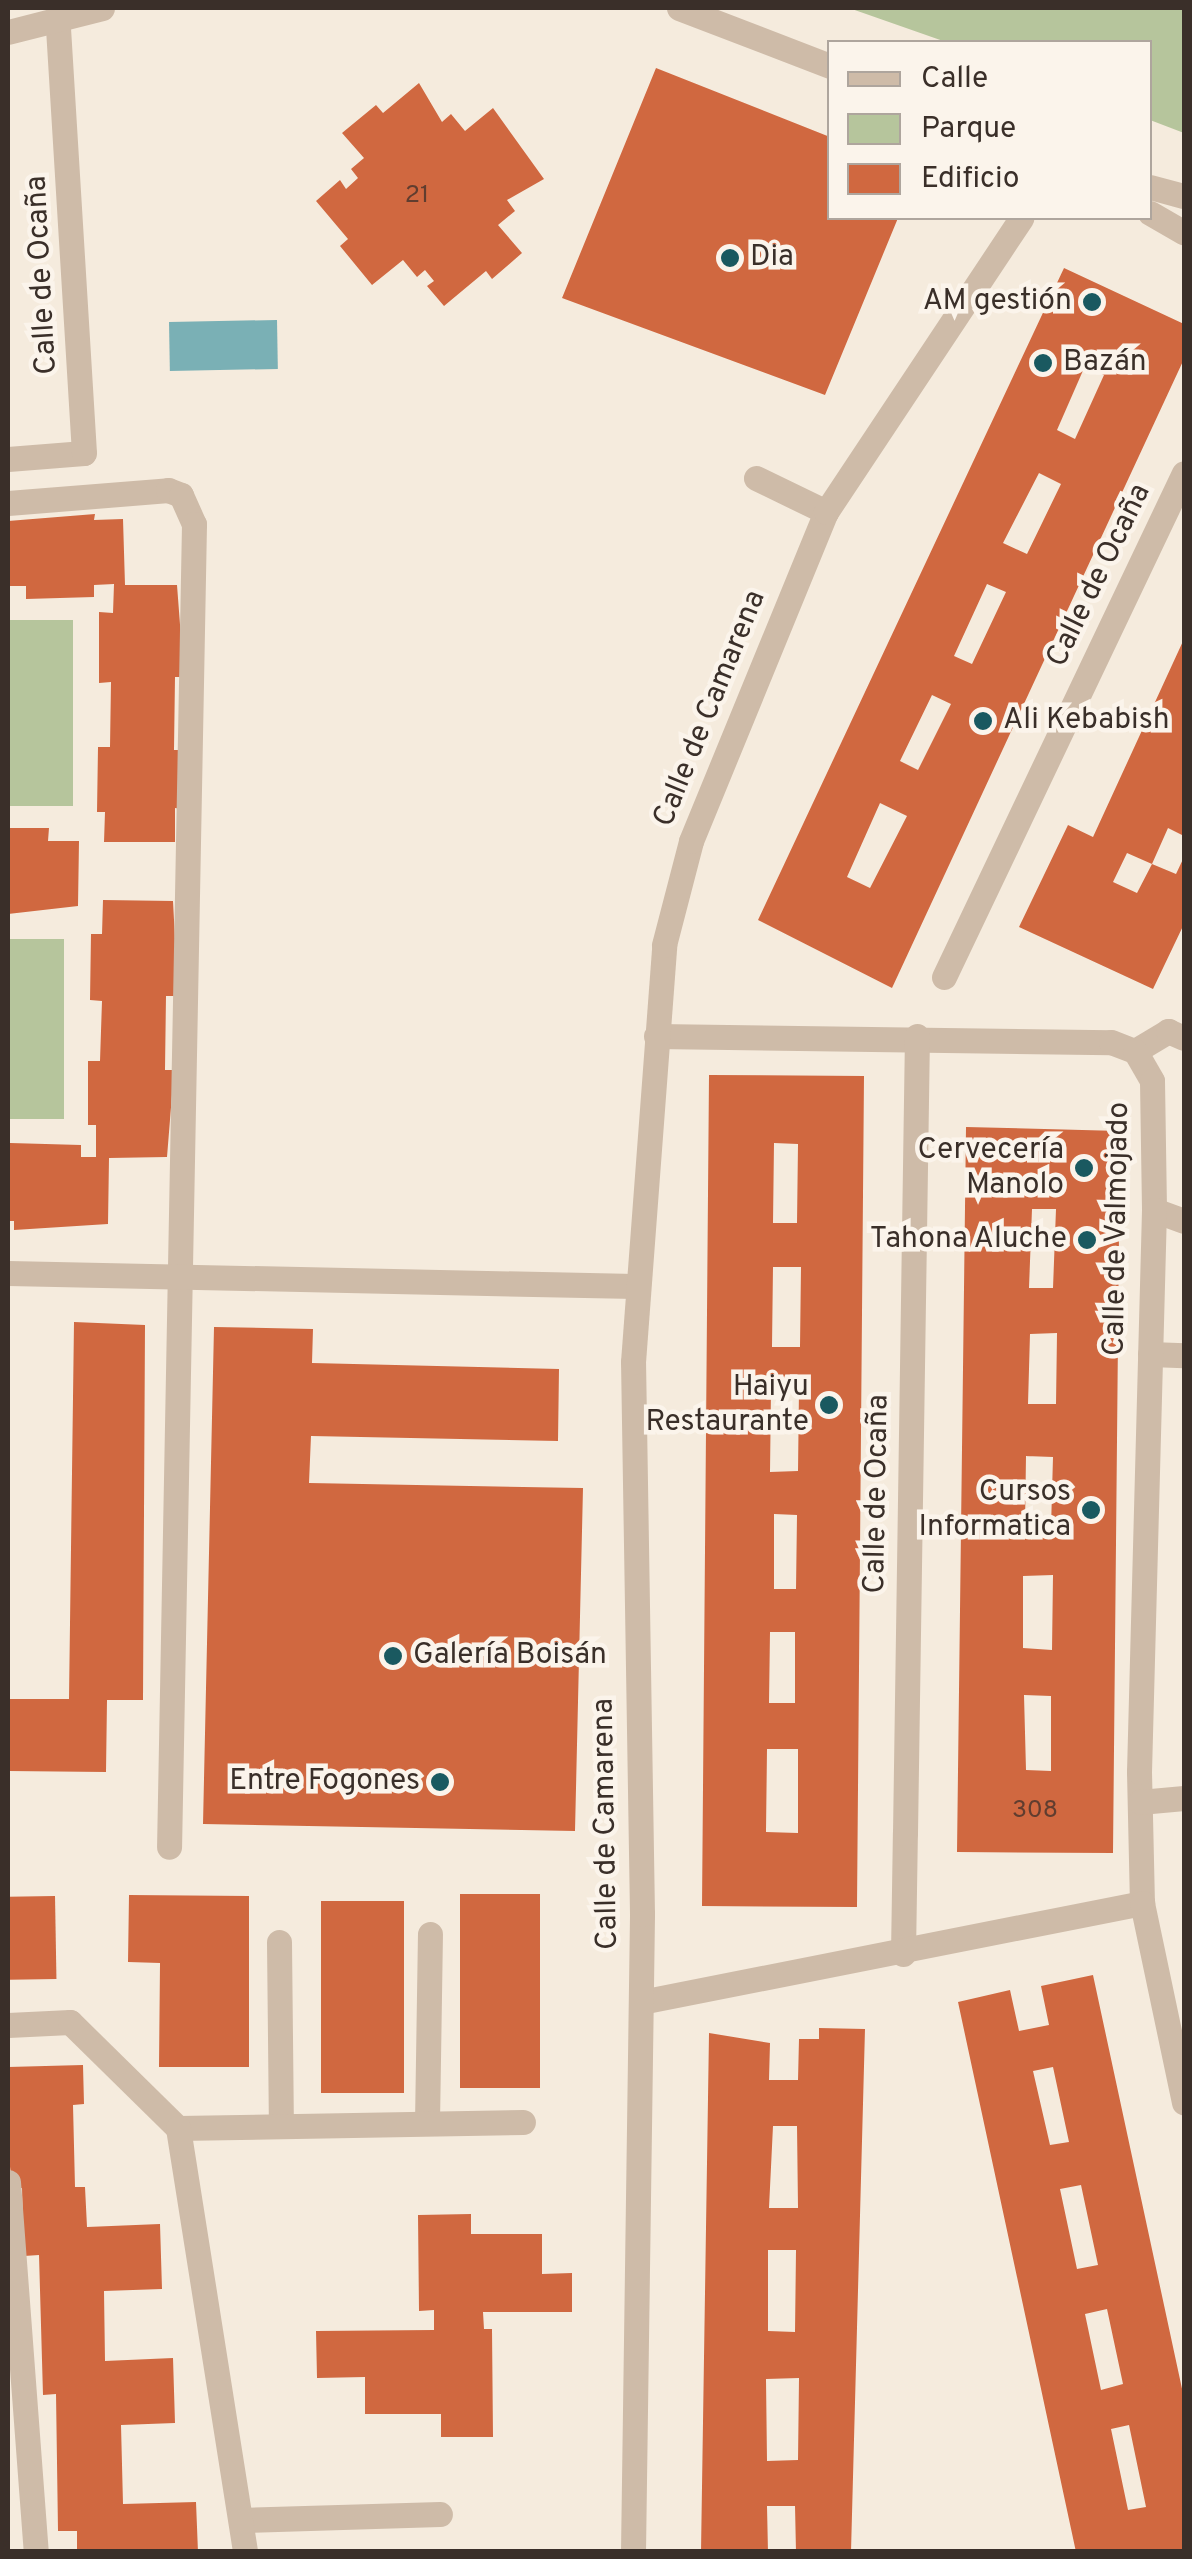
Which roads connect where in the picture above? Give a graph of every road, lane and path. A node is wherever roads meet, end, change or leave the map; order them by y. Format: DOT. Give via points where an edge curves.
graph roads {
  1 [pos="102,8"];
  2 [pos="679,8"];
  3 [pos="57,17"];
  4 [pos="8,32"];
  5 [pos="827,65"];
  6 [pos="1152,188"];
  7 [pos="1184,196"];
  8 [pos="1152,214"];
  9 [pos="1019,220"];
  10 [pos="1184,233"];
  11 [pos="8,459"];
  12 [pos="1184,473"];
  13 [pos="756,478"];
  14 [pos="8,503"];
  15 [pos="826,512"];
  16 [pos="944,977"];
  17 [pos="656,1036"];
  18 [pos="917,1036"];
  19 [pos="1184,1038"];
  20 [pos="1135,1051"];
  21 [pos="1154,1210"];
  22 [pos="1184,1220"];
  23 [pos="8,1273"];
  24 [pos="177,1277"];
  25 [pos="635,1286"];
  26 [pos="1150,1354"];
  27 [pos="1184,1355"];
  28 [pos="1184,1798"];
  29 [pos="1140,1802"];
  30 [pos="169,1847"];
  31 [pos="1142,1904"];
  32 [pos="430,1934"];
  33 [pos="279,1942"];
  34 [pos="903,1954"];
  35 [pos="641,2002"];
  36 [pos="8,2024"];
  37 [pos="1184,2103"];
  38 [pos="523,2122"];
  39 [pos="427,2123"];
  40 [pos="280,2126"];
  41 [pos="178,2128"];
  42 [pos="8,2182"];
  43 [pos="440,2514"];
  44 [pos="241,2520"];
  45 [pos="36,2552"];
  46 [pos="245,2552"];
  47 [pos="633,2552"];
  1 -- 3 [label="street"];
  2 -- 5 [label="street"];
  3 -- 4 [label="street"];
  3 -- 11 [label="street, Calle de Ocaña" via="84,453"];
  6 -- 7 [label="street"];
  8 -- 10 [label="street"];
  9 -- 15 [label="street, Calle de Camarena"];
  12 -- 16 [label="street, Calle de Ocaña"];
  13 -- 15 [label="street"];
  14 -- 24 [label="street" via="168,490 191,508"];
  15 -- 17 [label="street, Calle de Camarena" via="691,841 664,945"];
  17 -- 18 [label="street"];
  17 -- 25 [label="street, Calle de Camarena"];
  18 -- 20 [label="street" via="1111,1042"];
  18 -- 34 [label="street, Calle de Ocaña"];
  19 -- 20 [label="street" via="1168,1031"];
  20 -- 21 [label="street, Calle de Valmojado" via="1152,1081"];
  21 -- 22 [label="street"];
  21 -- 26 [label="street, Calle de Valmojado"];
  23 -- 24 [label="street"];
  24 -- 25 [label="street"];
  24 -- 30 [label="street"];
  25 -- 35 [label="street, Calle de Camarena"];
  26 -- 27 [label="street"];
  26 -- 29 [label="street, Calle de Valmojado"];
  28 -- 29 [label="street"];
  29 -- 31 [label="street"];
  31 -- 34 [label="street"];
  31 -- 37 [label="street"];
  32 -- 39 [label="street"];
  33 -- 40 [label="street"];
  34 -- 35 [label="street"];
  35 -- 47 [label="street, Calle de Camarena"];
  36 -- 41 [label="street" via="70,2022"];
  38 -- 39 [label="street"];
  39 -- 40 [label="street"];
  40 -- 41 [label="street"];
  41 -- 44 [label="street"];
  42 -- 45 [label="street"];
  43 -- 44 [label="street"];
  44 -- 46 [label="street"];
}
